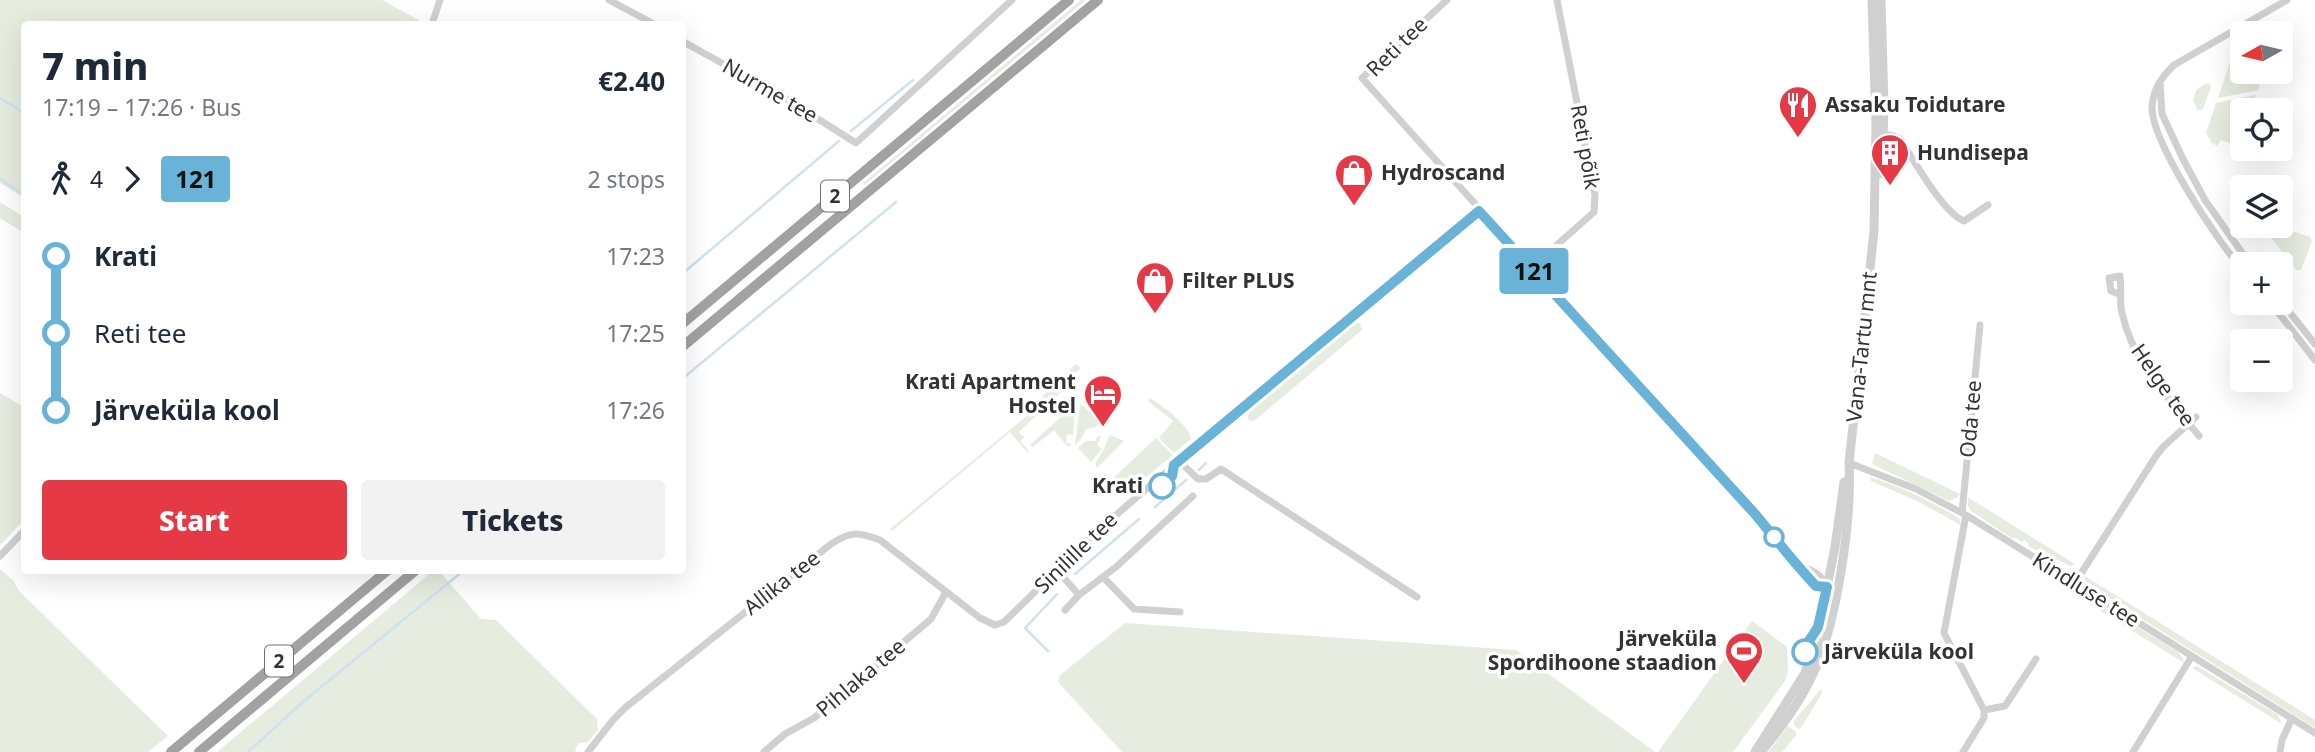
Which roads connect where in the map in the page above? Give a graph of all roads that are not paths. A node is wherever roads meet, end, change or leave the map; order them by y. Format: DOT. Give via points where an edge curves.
graph roads {
  1 [pos="440,0"];
  2 [pos="609,0"];
  3 [pos="1012,0"];
  4 [pos="1069,0"];
  5 [pos="1098,0"];
  6 [pos="1447,0"];
  7 [pos="1558,0"];
  8 [pos="1872,0"];
  9 [pos="1881,0"];
  10 [pos="2287,0"];
  11 [pos="433,21"];
  12 [pos="648,21"];
  13 [pos="686,43"];
  14 [pos="2160,78"];
  15 [pos="1884,135"];
  16 [pos="1988,205"];
  17 [pos="1479,211"];
  18 [pos="1874,231"];
  19 [pos="2230,252"];
  20 [pos="2242,252"];
  21 [pos="1531,268"];
  22 [pos="2119,294"];
  23 [pos="2279,315"];
  24 [pos="2292,315"];
  25 [pos="686,321"];
  26 [pos="1980,325"];
  27 [pos="2315,344"];
  28 [pos="686,345"];
  29 [pos="2315,360"];
  30 [pos="2196,417"];
  31 [pos="2189,423"];
  32 [pos="2199,436"];
  33 [pos="1179,461"];
  34 [pos="1849,463"];
  35 [pos="1193,496"];
  36 [pos="1964,514"];
  37 [pos="21,534"];
  38 [pos="0,556"];
  39 [pos="1056,570"];
  40 [pos="383,574"];
  41 [pos="411,574"];
  42 [pos="1103,577"];
  43 [pos="2075,583"];
  44 [pos="1832,588"];
  45 [pos="946,592"];
  46 [pos="1079,595"];
  47 [pos="1417,597"];
  48 [pos="1065,610"];
  49 [pos="1180,612"];
  50 [pos="995,625"];
  51 [pos="2193,656"];
  52 [pos="2036,659"];
  53 [pos="1984,710"];
  54 [pos="2292,718"];
  55 [pos="2315,733"];
  56 [pos="171,752"];
  57 [pos="199,752"];
  58 [pos="588,752"];
  59 [pos="764,752"];
  60 [pos="1755,752"];
  61 [pos="1761,752"];
  62 [pos="1964,752"];
  63 [pos="2133,752"];
  64 [pos="2280,752"];
  1 -- 11 [label="street"];
  2 -- 12 [label="street"];
  3 -- 13 [label="street, Nurme tee" via="856,143"];
  4 -- 25 [label="highway, 2"];
  5 -- 28 [label="highway, 2"];
  6 -- 17 [label="street, Reti tee" via="1362,78"];
  7 -- 21 [label="street, Reti põik" via="1595,195 1594,212"];
  8 -- 18 [label="street, Vana-Tartu mnt"];
  9 -- 15 [label="street, Vana-Tartu mnt"];
  10 -- 14 [label="street"];
  14 -- 19 [label="street" via="2152,108 2158,131 2196,205"];
  14 -- 20 [label="street" via="2167,127 2205,200"];
  15 -- 16 [label="street" via="1900,139 1956,218 1964,221"];
  15 -- 18 [label="street, Vana-Tartu mnt"];
  17 -- 21 [label="street, Reti tee"];
  17 -- 33 [label="street, Sinilille tee"];
  18 -- 34 [label="street, Vana-Tartu mnt"];
  21 -- 44 [label="street, Reti tee" via="1802,572 1816,586"];
  22 -- 31 [label="street, Helge tee" via="2137,357"];
  23 -- 29 [label="street"];
  24 -- 27 [label="street"];
  26 -- 36 [label="street, Oda tee"];
  30 -- 31 [label="street"];
  31 -- 32 [label="street, Helge tee"];
  31 -- 43 [label="street" via="2156,456"];
  33 -- 39 [label="street, Sinilille tee"];
  33 -- 47 [label="street" via="1198,479 1221,469"];
  34 -- 36 [label="street, Kindluse tee"];
  34 -- 44 [label="street, Vana-Tartu mnt" via="1844,548"];
  35 -- 42 [label="street"];
  36 -- 43 [label="street, Kindluse tee"];
  36 -- 53 [label="street, Oda tee" via="1944,633"];
  37 -- 38 [label="street"];
  39 -- 46 [label="street"];
  39 -- 50 [label="street, Sinilille tee" via="1013,615"];
  40 -- 56 [label="highway, 2"];
  41 -- 57 [label="highway, 2"];
  42 -- 46 [label="street"];
  42 -- 49 [label="street" via="1134,609"];
  43 -- 51 [label="street, Kindluse tee"];
  44 -- 60 [label="street, Vana-Tartu mnt" via="1805,673"];
  44 -- 61 [label="street, Vana-Tartu mnt" via="1822,653 1813,675"];
  45 -- 50 [label="street, Allika tee"];
  45 -- 58 [label="street, Allika tee" via="880,540 847,535 626,707"];
  45 -- 59 [label="street, Pihlaka tee" via="931,619 814,718"];
  46 -- 48 [label="street"];
  51 -- 54 [label="street, Kindluse tee"];
  51 -- 63 [label="street"];
  52 -- 53 [label="street" via="2004,706"];
  53 -- 62 [label="street"];
  54 -- 55 [label="street, Kindluse tee"];
  54 -- 64 [label="street"];
}
